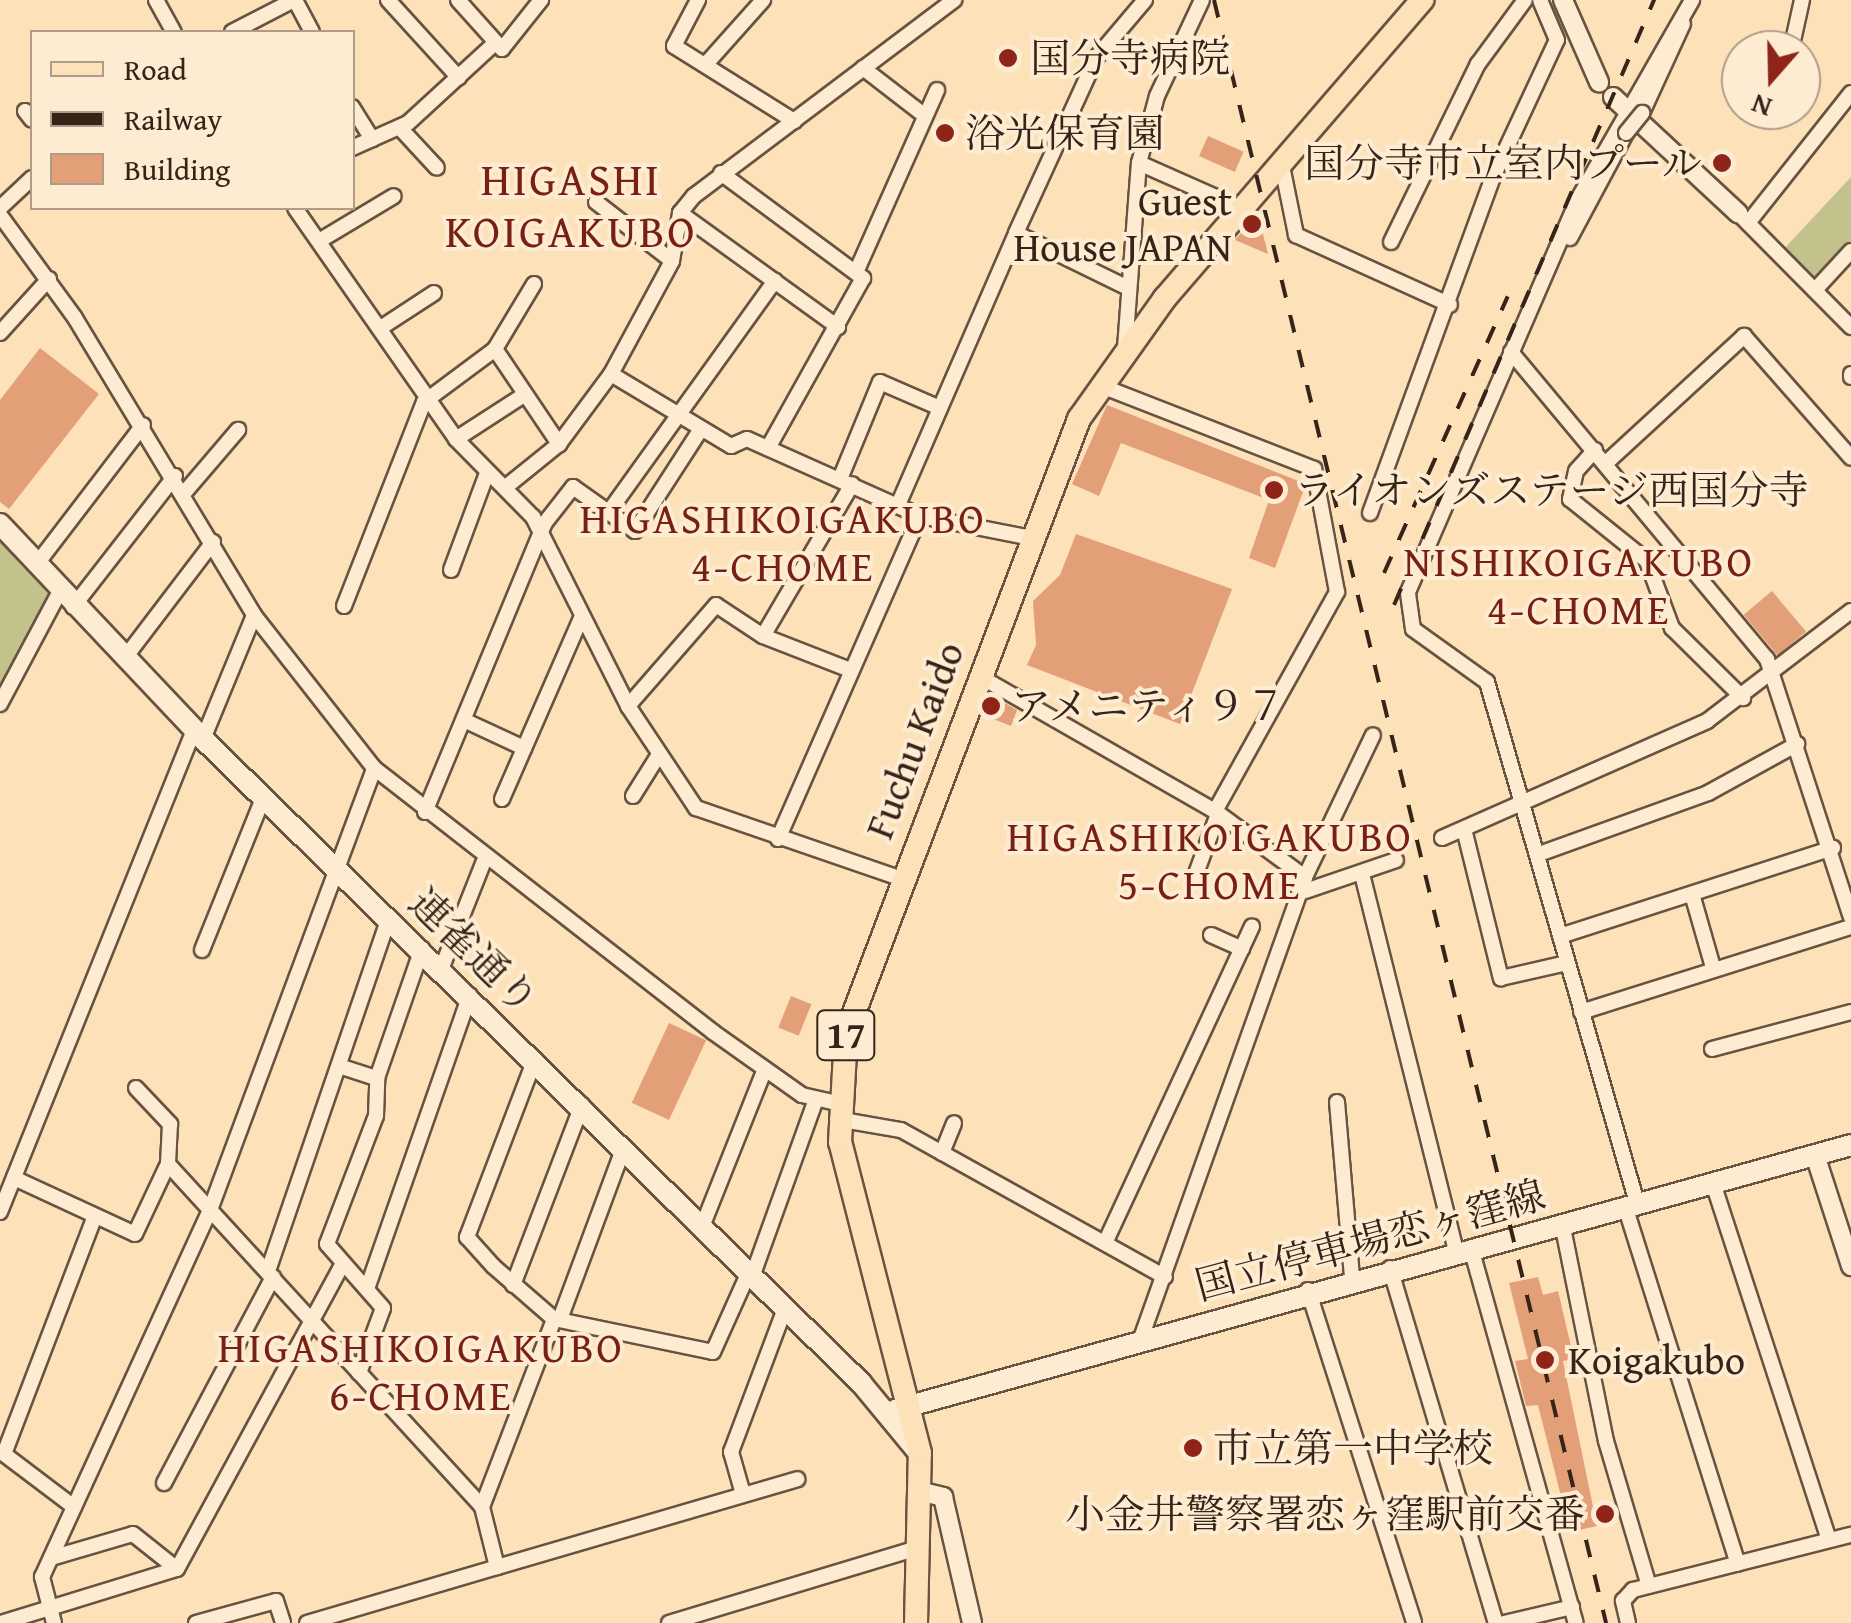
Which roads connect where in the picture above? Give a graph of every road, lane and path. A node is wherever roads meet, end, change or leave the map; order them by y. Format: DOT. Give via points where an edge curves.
graph roads {
  1 [pos="294,0"];
  2 [pos="388,0"];
  3 [pos="458,0"];
  4 [pos="482,0"];
  5 [pos="540,0"];
  6 [pos="698,0"];
  7 [pos="764,0"];
  8 [pos="954,0"];
  9 [pos="1145,0"];
  10 [pos="1202,0"];
  11 [pos="1422,0"];
  12 [pos="1525,0"];
  13 [pos="1540,0"];
  14 [pos="1563,0"];
  15 [pos="1802,0"];
  16 [pos="162,2"];
  17 [pos="475,18"];
  18 [pos="173,30"];
  19 [pos="236,30"];
  20 [pos="311,30"];
  21 [pos="1795,30"];
  22 [pos="494,44"];
  23 [pos="706,64"];
  24 [pos="864,68"];
  25 [pos="459,78"];
  26 [pos="1599,82"];
  27 [pos="937,90"];
  28 [pos="1851,92"];
  29 [pos="1618,103"];
  30 [pos="355,112"];
  31 [pos="925,116"];
  32 [pos="794,121"];
  33 [pos="400,128"];
  34 [pos="372,139"];
  35 [pos="355,147"];
  36 [pos="1281,160"];
  37 [pos="1138,163"];
  38 [pos="437,168"];
  39 [pos="720,174"];
  40 [pos="30,180"];
  41 [pos="394,196"];
  42 [pos="596,202"];
  43 [pos="1242,208"];
  44 [pos="296,210"];
  45 [pos="0,211"];
  46 [pos="680,213"];
  47 [pos="1743,218"];
  48 [pos="1016,232"];
  49 [pos="319,240"];
  50 [pos="1391,242"];
  51 [pos="1851,251"];
  52 [pos="1552,260"];
  53 [pos="672,261"];
  54 [pos="857,270"];
  55 [pos="49,279"];
  56 [pos="775,281"];
  57 [pos="534,284"];
  58 [pos="1124,286"];
  59 [pos="1815,290"];
  60 [pos="434,293"];
  61 [pos="1450,306"];
  62 [pos="382,327"];
  63 [pos="838,327"];
  64 [pos="1851,327"];
  65 [pos="0,333"];
  66 [pos="1125,348"];
  67 [pos="495,349"];
  68 [pos="1510,352"];
  69 [pos="611,374"];
  70 [pos="1099,385"];
  71 [pos="429,397"];
  72 [pos="521,397"];
  73 [pos="940,408"];
  74 [pos="676,412"];
  75 [pos="143,425"];
  76 [pos="701,429"];
  77 [pos="238,430"];
  78 [pos="456,440"];
  79 [pos="559,444"];
  80 [pos="768,448"];
  81 [pos="1596,450"];
  82 [pos="1851,458"];
  83 [pos="1606,463"];
  84 [pos="487,472"];
  85 [pos="175,476"];
  86 [pos="846,481"];
  87 [pos="507,486"];
  88 [pos="185,492"];
  89 [pos="898,506"];
  90 [pos="608,513"];
  91 [pos="1370,513"];
  92 [pos="920,516"];
  93 [pos="0,524"];
  94 [pos="540,534"];
  95 [pos="1031,538"];
  96 [pos="213,542"];
  97 [pos="36,566"];
  98 [pos="451,570"];
  99 [pos="66,600"];
  100 [pos="344,606"];
  101 [pos="1851,611"];
  102 [pos="254,615"];
  103 [pos="582,616"];
  104 [pos="763,636"];
  105 [pos="124,659"];
  106 [pos="850,670"];
  107 [pos="978,676"];
  108 [pos="1774,676"];
  109 [pos="1743,698"];
  110 [pos="0,704"];
  111 [pos="628,706"];
  112 [pos="468,722"];
  113 [pos="198,735"];
  114 [pos="1373,735"];
  115 [pos="1797,744"];
  116 [pos="524,748"];
  117 [pos="658,756"];
  118 [pos="374,768"];
  119 [pos="634,796"];
  120 [pos="263,798"];
  121 [pos="502,799"];
  122 [pos="1526,803"];
  123 [pos="425,812"];
  124 [pos="1217,812"];
  125 [pos="1464,830"];
  126 [pos="1442,838"];
  127 [pos="778,839"];
  128 [pos="1833,848"];
  129 [pos="1539,854"];
  130 [pos="1396,860"];
  131 [pos="484,861"];
  132 [pos="333,867"];
  133 [pos="1362,874"];
  134 [pos="902,879"];
  135 [pos="1194,879"];
  136 [pos="1305,884"];
  137 [pos="1692,894"];
  138 [pos="1851,917"];
  139 [pos="389,918"];
  140 [pos="1252,926"];
  141 [pos="1851,927"];
  142 [pos="1211,935"];
  143 [pos="1560,936"];
  144 [pos="422,949"];
  145 [pos="1242,949"];
  146 [pos="202,950"];
  147 [pos="1567,963"];
  148 [pos="442,967"];
  149 [pos="1713,968"];
  150 [pos="470,994"];
  151 [pos="1581,1012"];
  152 [pos="1851,1012"];
  153 [pos="1712,1049"];
  154 [pos="536,1058"];
  155 [pos="339,1066"];
  156 [pos="765,1069"];
  157 [pos="376,1078"];
  158 [pos="136,1088"];
  159 [pos="1336,1102"];
  160 [pos="582,1105"];
  161 [pos="830,1108"];
  162 [pos="954,1123"];
  163 [pos="1851,1145"];
  164 [pos="624,1146"];
  165 [pos="942,1153"];
  166 [pos="1815,1155"];
  167 [pos="168,1164"];
  168 [pos="14,1178"];
  169 [pos="1713,1183"];
  170 [pos="1631,1204"];
  171 [pos="210,1210"];
  172 [pos="0,1212"];
  173 [pos="94,1218"];
  174 [pos="1562,1223"];
  175 [pos="702,1226"];
  176 [pos="1104,1243"];
  177 [pos="1464,1250"];
  178 [pos="342,1265"];
  179 [pos="1851,1266"];
  180 [pos="1390,1268"];
  181 [pos="270,1274"];
  182 [pos="750,1275"];
  183 [pos="1165,1277"];
  184 [pos="1352,1278"];
  185 [pos="514,1285"];
  186 [pos="368,1286"];
  187 [pos="1308,1289"];
  188 [pos="785,1308"];
  189 [pos="557,1319"];
  190 [pos="317,1325"];
  191 [pos="1140,1342"];
  192 [pos="359,1373"];
  193 [pos="880,1405"];
  194 [pos="910,1408"];
  195 [pos="920,1453"];
  196 [pos="797,1478"];
  197 [pos="164,1483"];
  198 [pos="924,1492"];
  199 [pos="743,1494"];
  200 [pos="74,1507"];
  201 [pos="482,1507"];
  202 [pos="1851,1535"];
  203 [pos="1829,1540"];
  204 [pos="921,1546"];
  205 [pos="52,1558"];
  206 [pos="1738,1564"];
  207 [pos="497,1567"];
  208 [pos="177,1569"];
  209 [pos="1649,1586"];
  210 [pos="1572,1607"];
  211 [pos="52,1616"];
  212 [pos="1,1623"];
  213 [pos="196,1623"];
  214 [pos="283,1623"];
  215 [pos="308,1623"];
  216 [pos="670,1623"];
  217 [pos="916,1623"];
  218 [pos="972,1623"];
  219 [pos="1414,1623"];
  220 [pos="1496,1623"];
  221 [pos="1504,1623"];
  222 [pos="1576,1623"];
  223 [pos="1628,1623"];
  1 -- 19 [label="street"];
  1 -- 20 [label="street"];
  2 -- 25 [label="street"];
  3 -- 17 [label="street"];
  4 -- 17 [label="street"];
  5 -- 22 [label="street" via="502,49"];
  6 -- 23 [label="street" via="674,46"];
  7 -- 23 [label="street"];
  8 -- 24 [label="street"];
  9 -- 48 [label="street" via="1096,58"];
  10 -- 37 [label="street" via="1157,96"];
  11 -- 36 [label="main road, Fuchu Kaido / 17"];
  12 -- 50 [label="street" via="1478,64"];
  13 -- 61 [label="street" via="1558,40 1493,178"];
  14 -- 26 [label="street"];
  15 -- 21 [label="street"];
  16 -- 18 [label="street"];
  17 -- 22 [label="street"];
  22 -- 25 [label="street"];
  23 -- 32 [label="street"];
  24 -- 31 [label="street"];
  24 -- 32 [label="street"];
  25 -- 33 [label="street"];
  27 -- 31 [label="street"];
  28 -- 47 [label="street"];
  29 -- 47 [label="street"];
  29 -- 52 [label="street"];
  29 -- 52 [label="street, bridge" via="1692,0 1642,113"];
  30 -- 34 [label="street"];
  31 -- 54 [label="street"];
  32 -- 39 [label="street"];
  33 -- 34 [label="street"];
  33 -- 38 [label="street"];
  34 -- 35 [label="street"];
  36 -- 43 [label="main road, Fuchu Kaido / 17"];
  36 -- 61 [label="street" via="1296,235"];
  37 -- 43 [label="street"];
  37 -- 58 [label="street"];
  39 -- 46 [label="street"];
  39 -- 54 [label="street"];
  40 -- 45 [label="street"];
  41 -- 49 [label="street"];
  42 -- 53 [label="street"];
  43 -- 66 [label="main road, Fuchu Kaido / 17"];
  44 -- 49 [label="street"];
  45 -- 55 [label="street"];
  46 -- 53 [label="street"];
  46 -- 56 [label="street"];
  47 -- 59 [label="street"];
  48 -- 58 [label="street"];
  48 -- 73 [label="street"];
  49 -- 62 [label="street"];
  51 -- 59 [label="street"];
  52 -- 68 [label="street"];
  53 -- 69 [label="street"];
  54 -- 63 [label="street" via="864,278"];
  55 -- 65 [label="street"];
  55 -- 75 [label="street"];
  56 -- 63 [label="street"];
  56 -- 74 [label="street"];
  57 -- 67 [label="street"];
  58 -- 66 [label="street"];
  59 -- 64 [label="street"];
  60 -- 62 [label="street"];
  61 -- 91 [label="street"];
  62 -- 71 [label="street"];
  63 -- 80 [label="street"];
  66 -- 70 [label="main road, Fuchu Kaido / 17"];
  67 -- 71 [label="street"];
  67 -- 72 [label="street"];
  68 -- 81 [label="street"];
  68 -- 122 [label="street" via="1408,592 1413,629 1487,682 1493,729"];
  69 -- 74 [label="street"];
  69 -- 79 [label="street"];
  70 -- 95 [label="main road, Fuchu Kaido / 17"];
  70 -- 124 [label="street" via="1314,469 1337,592"];
  71 -- 78 [label="street"];
  71 -- 100 [label="street"];
  72 -- 78 [label="street"];
  72 -- 79 [label="street"];
  73 -- 86 [label="street" via="880,382"];
  73 -- 89 [label="street"];
  74 -- 76 [label="street"];
  74 -- 90 [label="street"];
  75 -- 85 [label="street"];
  75 -- 97 [label="street"];
  76 -- 80 [label="street" via="731,446 747,440"];
  76 -- 90 [label="street" via="636,531"];
  77 -- 88 [label="street"];
  78 -- 84 [label="street"];
  79 -- 87 [label="street"];
  80 -- 86 [label="street"];
  81 -- 83 [label="street"];
  81 -- 109 [label="street" via="1576,471 1570,499 1647,560 1672,628"];
  82 -- 83 [label="street" via="1744,336"];
  83 -- 108 [label="street"];
  84 -- 87 [label="street"];
  84 -- 98 [label="street"];
  85 -- 88 [label="street"];
  85 -- 99 [label="street"];
  86 -- 89 [label="street"];
  86 -- 104 [label="street"];
  87 -- 94 [label="street"];
  88 -- 96 [label="street"];
  89 -- 92 [label="street"];
  90 -- 94 [label="street" via="572,488"];
  92 -- 95 [label="street"];
  92 -- 106 [label="street"];
  93 -- 97 [label="main road, 連雀通り"];
  94 -- 103 [label="street"];
  94 -- 112 [label="street"];
  95 -- 107 [label="main road, Fuchu Kaido / 17"];
  96 -- 102 [label="street"];
  96 -- 105 [label="street"];
  97 -- 99 [label="main road, 連雀通り"];
  99 -- 105 [label="main road, 連雀通り"];
  99 -- 110 [label="street"];
  101 -- 108 [label="street"];
  102 -- 113 [label="street"];
  102 -- 118 [label="street"];
  103 -- 111 [label="street"];
  103 -- 116 [label="street"];
  104 -- 106 [label="street"];
  104 -- 111 [label="street" via="716,604"];
  105 -- 113 [label="main road, 連雀通り"];
  106 -- 127 [label="street"];
  107 -- 124 [label="street"];
  107 -- 134 [label="main road, Fuchu Kaido / 17"];
  108 -- 109 [label="street"];
  108 -- 115 [label="street"];
  109 -- 122 [label="street" via="1632,762"];
  111 -- 117 [label="street"];
  112 -- 116 [label="street"];
  112 -- 123 [label="street"];
  113 -- 120 [label="main road, 連雀通り"];
  113 -- 168 [label="street"];
  114 -- 136 [label="street"];
  115 -- 128 [label="street"];
  115 -- 129 [label="street" via="1708,793"];
  116 -- 121 [label="street"];
  117 -- 119 [label="street"];
  117 -- 127 [label="street" via="696,808"];
  118 -- 123 [label="street"];
  118 -- 132 [label="street"];
  120 -- 132 [label="main road, 連雀通り"];
  120 -- 146 [label="street"];
  122 -- 125 [label="street"];
  122 -- 129 [label="street"];
  123 -- 131 [label="street"];
  124 -- 135 [label="street"];
  124 -- 136 [label="street"];
  125 -- 126 [label="street"];
  125 -- 147 [label="street" via="1500,978"];
  127 -- 134 [label="street"];
  128 -- 137 [label="street"];
  128 -- 138 [label="street"];
  129 -- 143 [label="street"];
  130 -- 133 [label="street"];
  131 -- 148 [label="street"];
  131 -- 156 [label="street"];
  132 -- 139 [label="main road, 連雀通り"];
  132 -- 171 [label="street"];
  133 -- 136 [label="street"];
  133 -- 177 [label="street"];
  134 -- 161 [label="main road, Fuchu Kaido / 17" via="843,1043"];
  136 -- 183 [label="street"];
  137 -- 143 [label="street"];
  137 -- 149 [label="street"];
  139 -- 144 [label="main road, 連雀通り"];
  139 -- 155 [label="street"];
  140 -- 145 [label="street"];
  141 -- 149 [label="street"];
  142 -- 145 [label="street"];
  143 -- 147 [label="street"];
  144 -- 148 [label="main road, 連雀通り"];
  144 -- 157 [label="street"];
  145 -- 176 [label="street"];
  147 -- 151 [label="street"];
  148 -- 150 [label="main road, 連雀通り"];
  149 -- 151 [label="street"];
  150 -- 154 [label="main road, 連雀通り"];
  150 -- 186 [label="street"];
  151 -- 170 [label="street"];
  152 -- 153 [label="street"];
  154 -- 160 [label="main road, 連雀通り"];
  154 -- 185 [label="street" via="467,1237"];
  155 -- 157 [label="street"];
  155 -- 181 [label="street"];
  156 -- 161 [label="street"];
  156 -- 175 [label="street"];
  157 -- 178 [label="street" via="380,1103 327,1244"];
  158 -- 167 [label="street" via="170,1124"];
  159 -- 184 [label="street"];
  160 -- 164 [label="main road, 連雀通り"];
  160 -- 185 [label="street"];
  161 -- 165 [label="street" via="901,1130"];
  161 -- 182 [label="street"];
  161 -- 194 [label="main road, Fuchu Kaido / 17"];
  162 -- 165 [label="street"];
  163 -- 166 [label="main road, 国立停車場恋ヶ窪線"];
  164 -- 175 [label="main road, 連雀通り"];
  164 -- 189 [label="street"];
  165 -- 176 [label="street"];
  166 -- 169 [label="main road, 国立停車場恋ヶ窪線"];
  166 -- 179 [label="street"];
  167 -- 171 [label="street"];
  167 -- 173 [label="street" via="135,1234"];
  168 -- 172 [label="street"];
  168 -- 173 [label="street"];
  169 -- 170 [label="main road, 国立停車場恋ヶ窪線"];
  169 -- 203 [label="street"];
  170 -- 174 [label="main road, 国立停車場恋ヶ窪線"];
  170 -- 206 [label="street"];
  171 -- 181 [label="street"];
  171 -- 200 [label="street"];
  173 -- 200 [label="street" via="4,1454"];
  174 -- 177 [label="main road, 国立停車場恋ヶ窪線"];
  174 -- 209 [label="street" via="1606,1441"];
  175 -- 182 [label="main road, 連雀通り"];
  176 -- 183 [label="street"];
  177 -- 180 [label="main road, 国立停車場恋ヶ窪線"];
  177 -- 210 [label="street"];
  178 -- 186 [label="street"];
  178 -- 190 [label="street"];
  180 -- 184 [label="main road, 国立停車場恋ヶ窪線"];
  180 -- 220 [label="street"];
  181 -- 190 [label="street"];
  181 -- 197 [label="street"];
  182 -- 188 [label="main road, 連雀通り"];
  182 -- 189 [label="street" via="720,1350"];
  183 -- 191 [label="street"];
  184 -- 187 [label="main road, 国立停車場恋ヶ窪線"];
  185 -- 189 [label="street"];
  186 -- 192 [label="street" via="382,1308"];
  187 -- 191 [label="main road, 国立停車場恋ヶ窪線"];
  187 -- 219 [label="street"];
  188 -- 193 [label="main road, 連雀通り"];
  188 -- 199 [label="street" via="730,1452"];
  189 -- 201 [label="street"];
  190 -- 192 [label="street"];
  190 -- 208 [label="street"];
  191 -- 194 [label="main road, 国立停車場恋ヶ窪線"];
  192 -- 201 [label="street"];
  193 -- 194 [label="main road"];
  193 -- 195 [label="main road, 連雀通り"];
  194 -- 195 [label="main road, Fuchu Kaido / 17"];
  195 -- 198 [label="main road, Fuchu Kaido / 17"];
  196 -- 199 [label="street"];
  198 -- 204 [label="main road, Fuchu Kaido / 17"];
  198 -- 218 [label="street" via="943,1497"];
  199 -- 207 [label="street"];
  200 -- 205 [label="street"];
  201 -- 207 [label="street"];
  202 -- 203 [label="street"];
  203 -- 206 [label="street"];
  204 -- 216 [label="street"];
  204 -- 217 [label="main road, Fuchu Kaido / 17"];
  205 -- 208 [label="street" via="133,1534"];
  205 -- 211 [label="street" via="42,1577"];
  206 -- 209 [label="street"];
  207 -- 215 [label="street"];
  208 -- 211 [label="street"];
  209 -- 223 [label="street" via="1625,1594"];
  210 -- 221 [label="street"];
  210 -- 222 [label="street"];
  211 -- 212 [label="street"];
  213 -- 214 [label="street" via="276,1600"];
}
